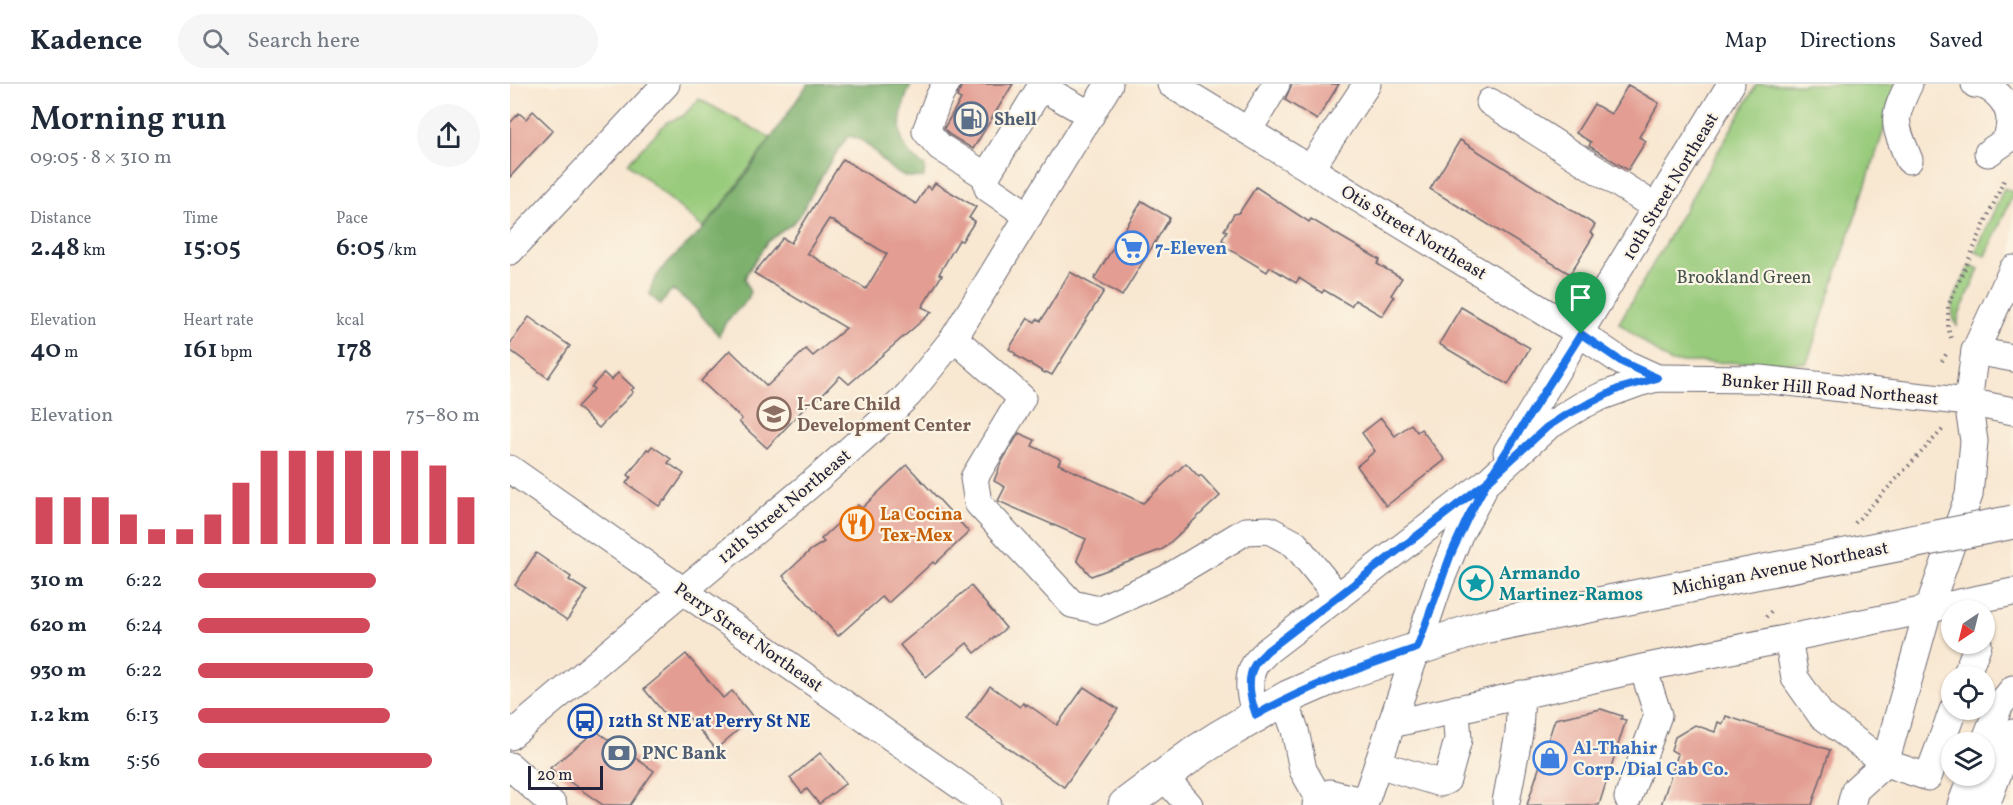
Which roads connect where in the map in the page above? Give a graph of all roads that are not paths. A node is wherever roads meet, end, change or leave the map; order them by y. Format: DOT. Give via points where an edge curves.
graph roads {
  1 [pos="666,84"];
  2 [pos="946,84"];
  3 [pos="1109,84"];
  4 [pos="1171,84"];
  5 [pos="1276,84"];
  6 [pos="1367,84"];
  7 [pos="1731,84"];
  8 [pos="1909,84"];
  9 [pos="1975,84"];
  10 [pos="1984,84"];
  11 [pos="1041,86"];
  12 [pos="1490,102"];
  13 [pos="1090,115"];
  14 [pos="1248,131"];
  15 [pos="1910,160"];
  16 [pos="2000,162"];
  17 [pos="1310,168"];
  18 [pos="986,176"];
  19 [pos="1657,208"];
  20 [pos="1029,216"];
  21 [pos="510,251"];
  22 [pos="2013,269"];
  23 [pos="1581,334"];
  24 [pos="954,338"];
  25 [pos="1975,351"];
  26 [pos="2013,358"];
  27 [pos="1657,378"];
  28 [pos="1968,402"];
  29 [pos="2013,411"];
  30 [pos="510,469"];
  31 [pos="1487,482"];
  32 [pos="2013,522"];
  33 [pos="683,591"];
  34 [pos="2013,592"];
  35 [pos="1338,597"];
  36 [pos="1928,610"];
  37 [pos="1788,638"];
  38 [pos="1417,648"];
  39 [pos="1643,668"];
  40 [pos="2013,689"];
  41 [pos="1521,694"];
  42 [pos="1284,699"];
  43 [pos="1455,709"];
  44 [pos="1256,715"];
  45 [pos="1949,720"];
  46 [pos="1391,724"];
  47 [pos="1989,732"];
  48 [pos="2013,733"];
  49 [pos="510,736"];
  50 [pos="1885,763"];
  51 [pos="1378,764"];
  52 [pos="510,766"];
  53 [pos="1164,776"];
  54 [pos="1968,786"];
  55 [pos="1628,798"];
  56 [pos="1317,801"];
  57 [pos="1506,802"];
  58 [pos="1365,803"];
  59 [pos="553,805"];
  60 [pos="988,805"];
  61 [pos="1125,805"];
  62 [pos="1189,805"];
  63 [pos="1851,805"];
  64 [pos="1961,805"];
  65 [pos="1986,805"];
  1 -- 21 [label="street"];
  2 -- 18 [label="street" via="926,130 940,147"];
  3 -- 13 [label="street, 12th Street Northeast"];
  4 -- 14 [label="street, Otis Street Northeast"];
  5 -- 14 [label="street"];
  6 -- 17 [label="street"];
  7 -- 19 [label="street, 10th Street Northeast"];
  8 -- 15 [label="street" via="1897,109 1897,128"];
  9 -- 10 [label="street"];
  10 -- 16 [label="street" via="2004,100 2010,120"];
  11 -- 13 [label="street"];
  11 -- 18 [label="street"];
  12 -- 19 [label="street"];
  13 -- 20 [label="street, 12th Street Northeast"];
  14 -- 17 [label="street, Otis Street Northeast"];
  17 -- 23 [label="street, Otis Street Northeast"];
  18 -- 20 [label="street" via="988,189"];
  19 -- 23 [label="street, 10th Street Northeast"];
  20 -- 24 [label="street, 12th Street Northeast"];
  22 -- 25 [label="street"];
  23 -- 27 [label="street, Otis Street Northeast" via="1622,362"];
  23 -- 31 [label="street, 10th Street Northeast"];
  24 -- 33 [label="street, 12th Street Northeast" via="883,420"];
  24 -- 35 [label="street" via="1022,398 974,478 978,503 1072,604 1098,610 1166,579 1245,531 1269,530 1295,543"];
  25 -- 26 [label="street"];
  25 -- 28 [label="street"];
  27 -- 28 [label="street, Bunker Hill Road Northeast" via="1761,379"];
  27 -- 31 [label="street, Bunker Hill Road Northeast" via="1610,392 1564,416"];
  28 -- 29 [label="street, Bunker Hill Road Northeast"];
  28 -- 36 [label="street" via="1974,441 1969,495"];
  30 -- 33 [label="street, Perry Street Northeast"];
  31 -- 35 [label="street, Bunker Hill Road Northeast"];
  31 -- 38 [label="street, 10th Street Northeast" via="1451,554"];
  32 -- 38 [label="main road, Michigan Avenue Northeast, bridge" via="1482,627"];
  33 -- 49 [label="street, 12th Street Northeast"];
  33 -- 60 [label="street, Perry Street Northeast"];
  34 -- 36 [label="street"];
  35 -- 44 [label="street, Bunker Hill Road Northeast" via="1267,651 1254,666 1250,682"];
  36 -- 37 [label="street"];
  36 -- 50 [label="street"];
  37 -- 39 [label="street"];
  37 -- 50 [label="street" via="1795,678 1821,715"];
  38 -- 42 [label="main road, Michigan Avenue Northeast"];
  38 -- 46 [label="street, 10th Street Northeast"];
  39 -- 41 [label="street"];
  39 -- 55 [label="street" via="1658,715"];
  40 -- 47 [label="street" via="1999,706"];
  41 -- 43 [label="street"];
  41 -- 57 [label="street" via="1519,733"];
  42 -- 44 [label="main road, Michigan Avenue Northeast"];
  42 -- 56 [label="street" via="1303,770"];
  43 -- 46 [label="street"];
  43 -- 51 [label="street" via="1458,740 1447,780 1440,783"];
  44 -- 53 [label="main road, Michigan Avenue Northeast"];
  45 -- 50 [label="street" via="1928,777"];
  46 -- 51 [label="street, 10th Street Northeast"];
  48 -- 65 [label="street"];
  50 -- 63 [label="street" via="1855,790"];
  51 -- 58 [label="street, 10th Street Northeast"];
  52 -- 59 [label="street"];
  53 -- 61 [label="main road, Michigan Avenue Northeast"];
  53 -- 62 [label="street"];
  54 -- 64 [label="street"];
  56 -- 58 [label="street" via="1330,793"];
}
